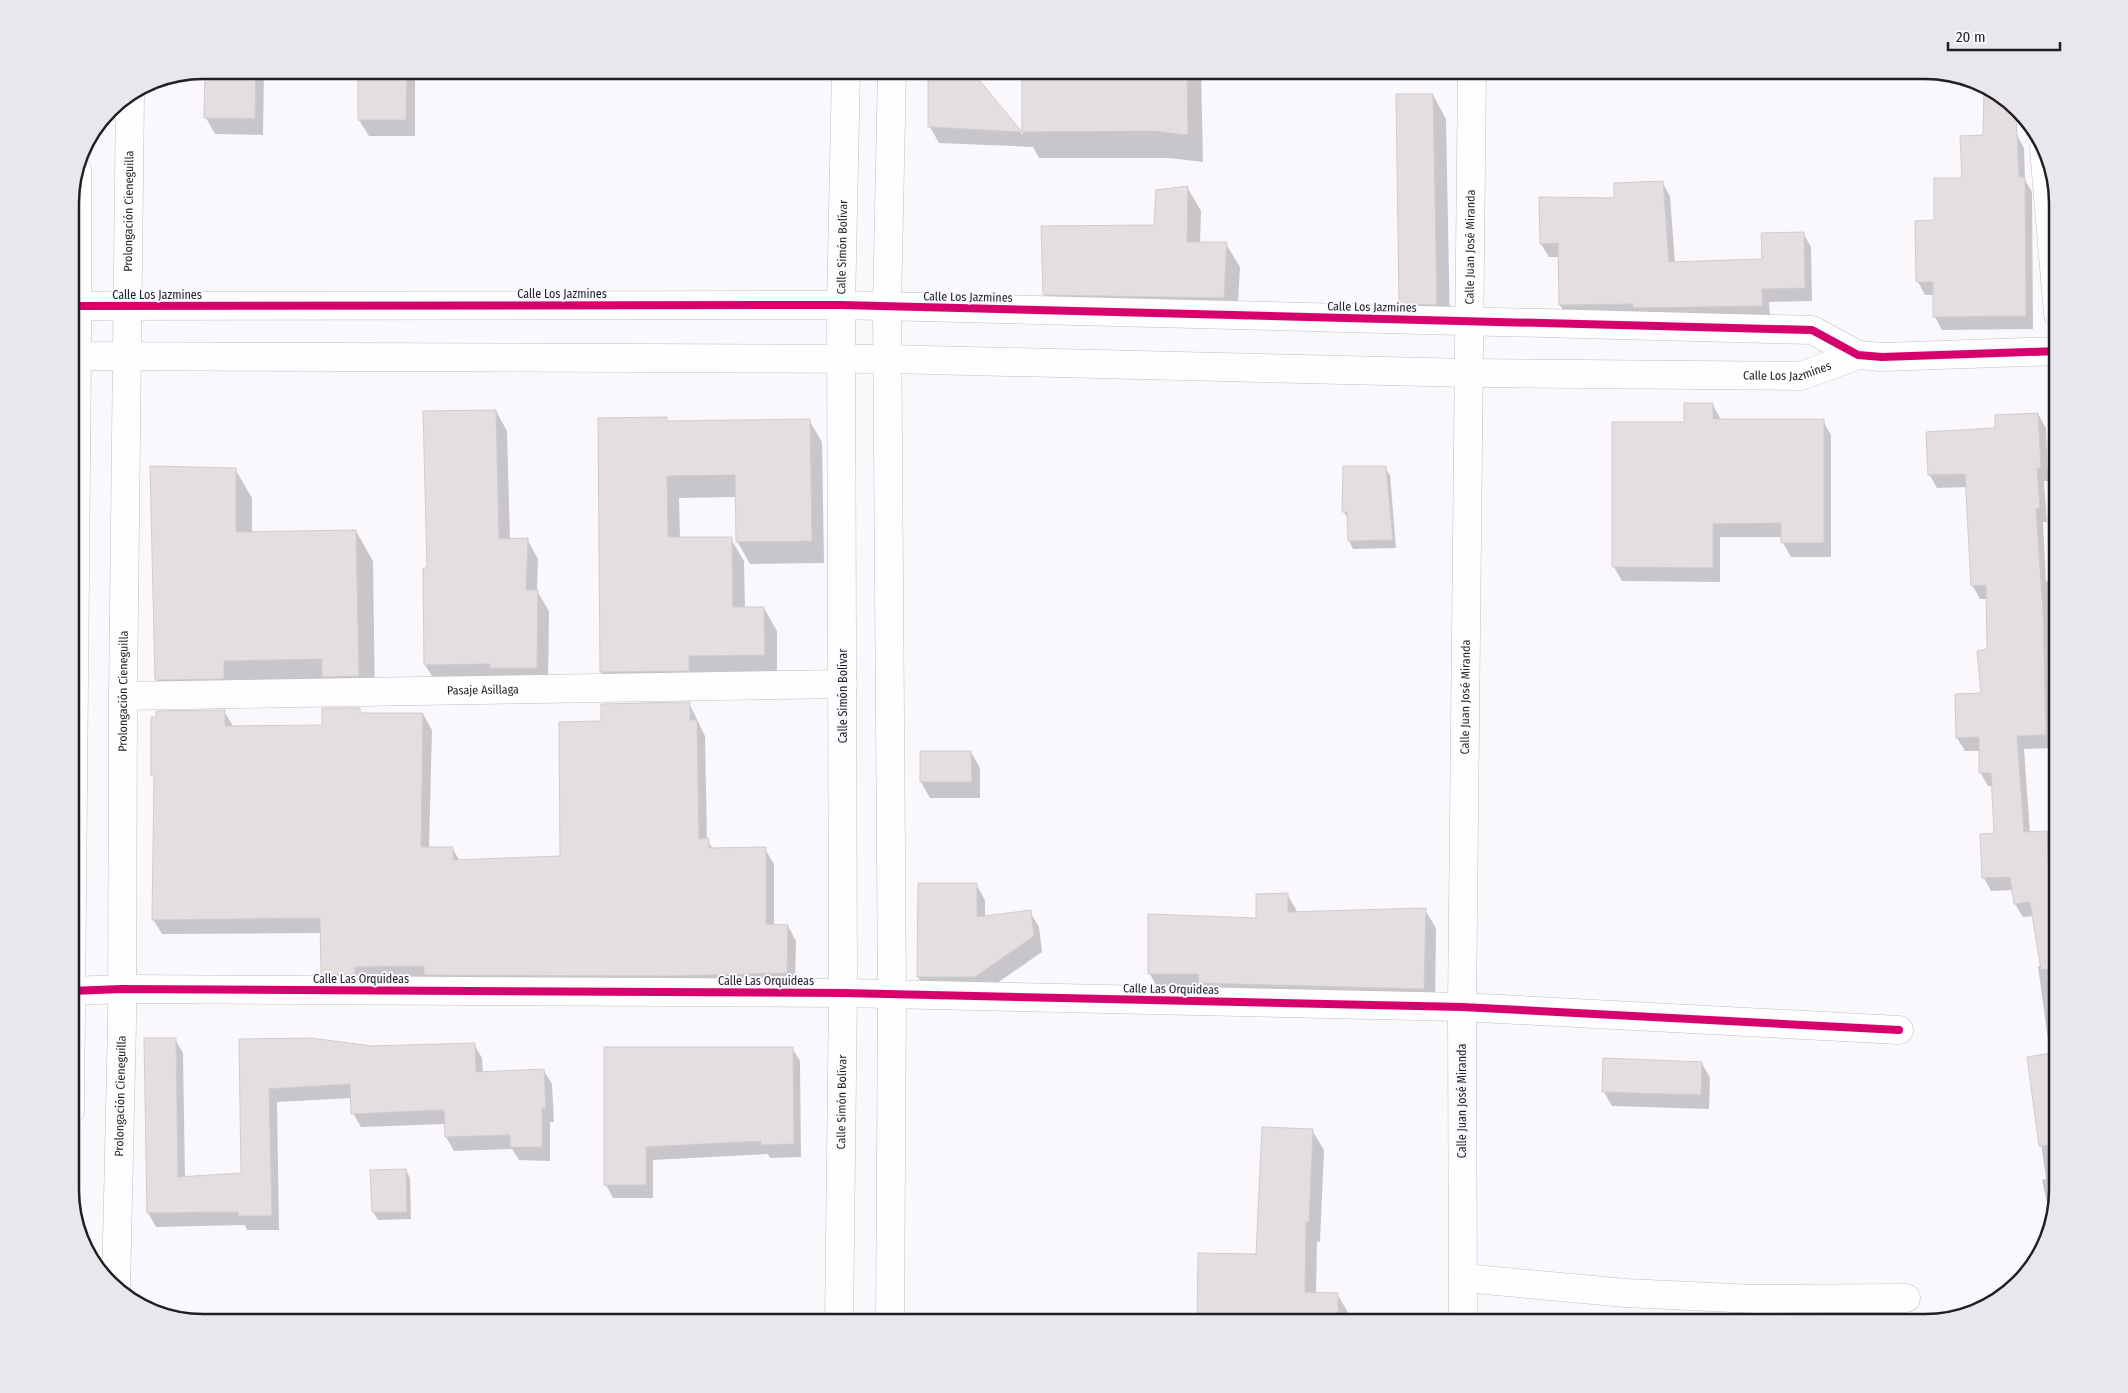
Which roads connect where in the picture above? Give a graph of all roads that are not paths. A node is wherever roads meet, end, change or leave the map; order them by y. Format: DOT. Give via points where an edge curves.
graph roads {
  1 [pos="846,79"];
  2 [pos="892,79"];
  3 [pos="1472,79"];
  4 [pos="130,103"];
  5 [pos="2046,175"];
  6 [pos="2049,208"];
  7 [pos="841,305"];
  8 [pos="79,306"];
  9 [pos="129,306"];
  10 [pos="888,306"];
  11 [pos="1469,321"];
  12 [pos="2049,351"];
  13 [pos="1858,355"];
  14 [pos="79,356"];
  15 [pos="128,357"];
  16 [pos="841,359"];
  17 [pos="888,359"];
  18 [pos="1468,373"];
  19 [pos="843,684"];
  20 [pos="123,696"];
  21 [pos="122,989"];
  22 [pos="79,991"];
  23 [pos="843,993"];
  24 [pos="892,994"];
  25 [pos="1462,1007"];
  26 [pos="1899,1030"];
  27 [pos="1464,1278"];
  28 [pos="116,1279"];
  29 [pos="1906,1298"];
  30 [pos="839,1314"];
  31 [pos="890,1314"];
  32 [pos="1463,1314"];
  1 -- 7 [label="street, Calle Simón Bolívar"];
  2 -- 10 [label="street"];
  3 -- 11 [label="street, Calle Juan José Miranda"];
  4 -- 9 [label="street, Prolongación Cieneguilla"];
  5 -- 6 [label="street"];
  7 -- 9 [label="street, Calle Los Jazmines"];
  7 -- 10 [label="street, Calle Los Jazmines"];
  7 -- 16 [label="street, Calle Simón Bolívar"];
  8 -- 9 [label="street, Calle Los Jazmines"];
  9 -- 15 [label="street, Prolongación Cieneguilla"];
  10 -- 11 [label="street, Calle Los Jazmines"];
  10 -- 17 [label="street"];
  11 -- 13 [label="street, Calle Los Jazmines" via="1812,330"];
  11 -- 18 [label="street, Calle Juan José Miranda"];
  12 -- 13 [label="street"];
  13 -- 18 [label="street, Calle Los Jazmines" via="1801,376"];
  14 -- 15 [label="street, Calle Los Jazmines"];
  15 -- 16 [label="street, Calle Los Jazmines"];
  15 -- 20 [label="street, Prolongación Cieneguilla"];
  16 -- 17 [label="street, Calle Los Jazmines"];
  16 -- 19 [label="street, Calle Simón Bolívar"];
  17 -- 18 [label="street, Calle Los Jazmines"];
  17 -- 24 [label="street"];
  18 -- 25 [label="street, Calle Juan José Miranda"];
  19 -- 20 [label="street, Pasaje Asillaga"];
  19 -- 23 [label="street, Calle Simón Bolívar"];
  20 -- 21 [label="street, Prolongación Cieneguilla"];
  21 -- 22 [label="street, Calle Las Orquideas"];
  21 -- 23 [label="street, Calle Las Orquideas"];
  21 -- 28 [label="street, Prolongación Cieneguilla"];
  23 -- 24 [label="street, Calle Las Orquideas"];
  23 -- 30 [label="street, Calle Simón Bolívar"];
  24 -- 25 [label="street, Calle Las Orquideas"];
  24 -- 31 [label="street"];
  25 -- 26 [label="street, Calle Las Orquideas"];
  25 -- 27 [label="street, Calle Juan José Miranda"];
  27 -- 29 [label="street" via="1646,1294 1755,1299"];
  27 -- 32 [label="street, Calle Juan José Miranda"];
}
